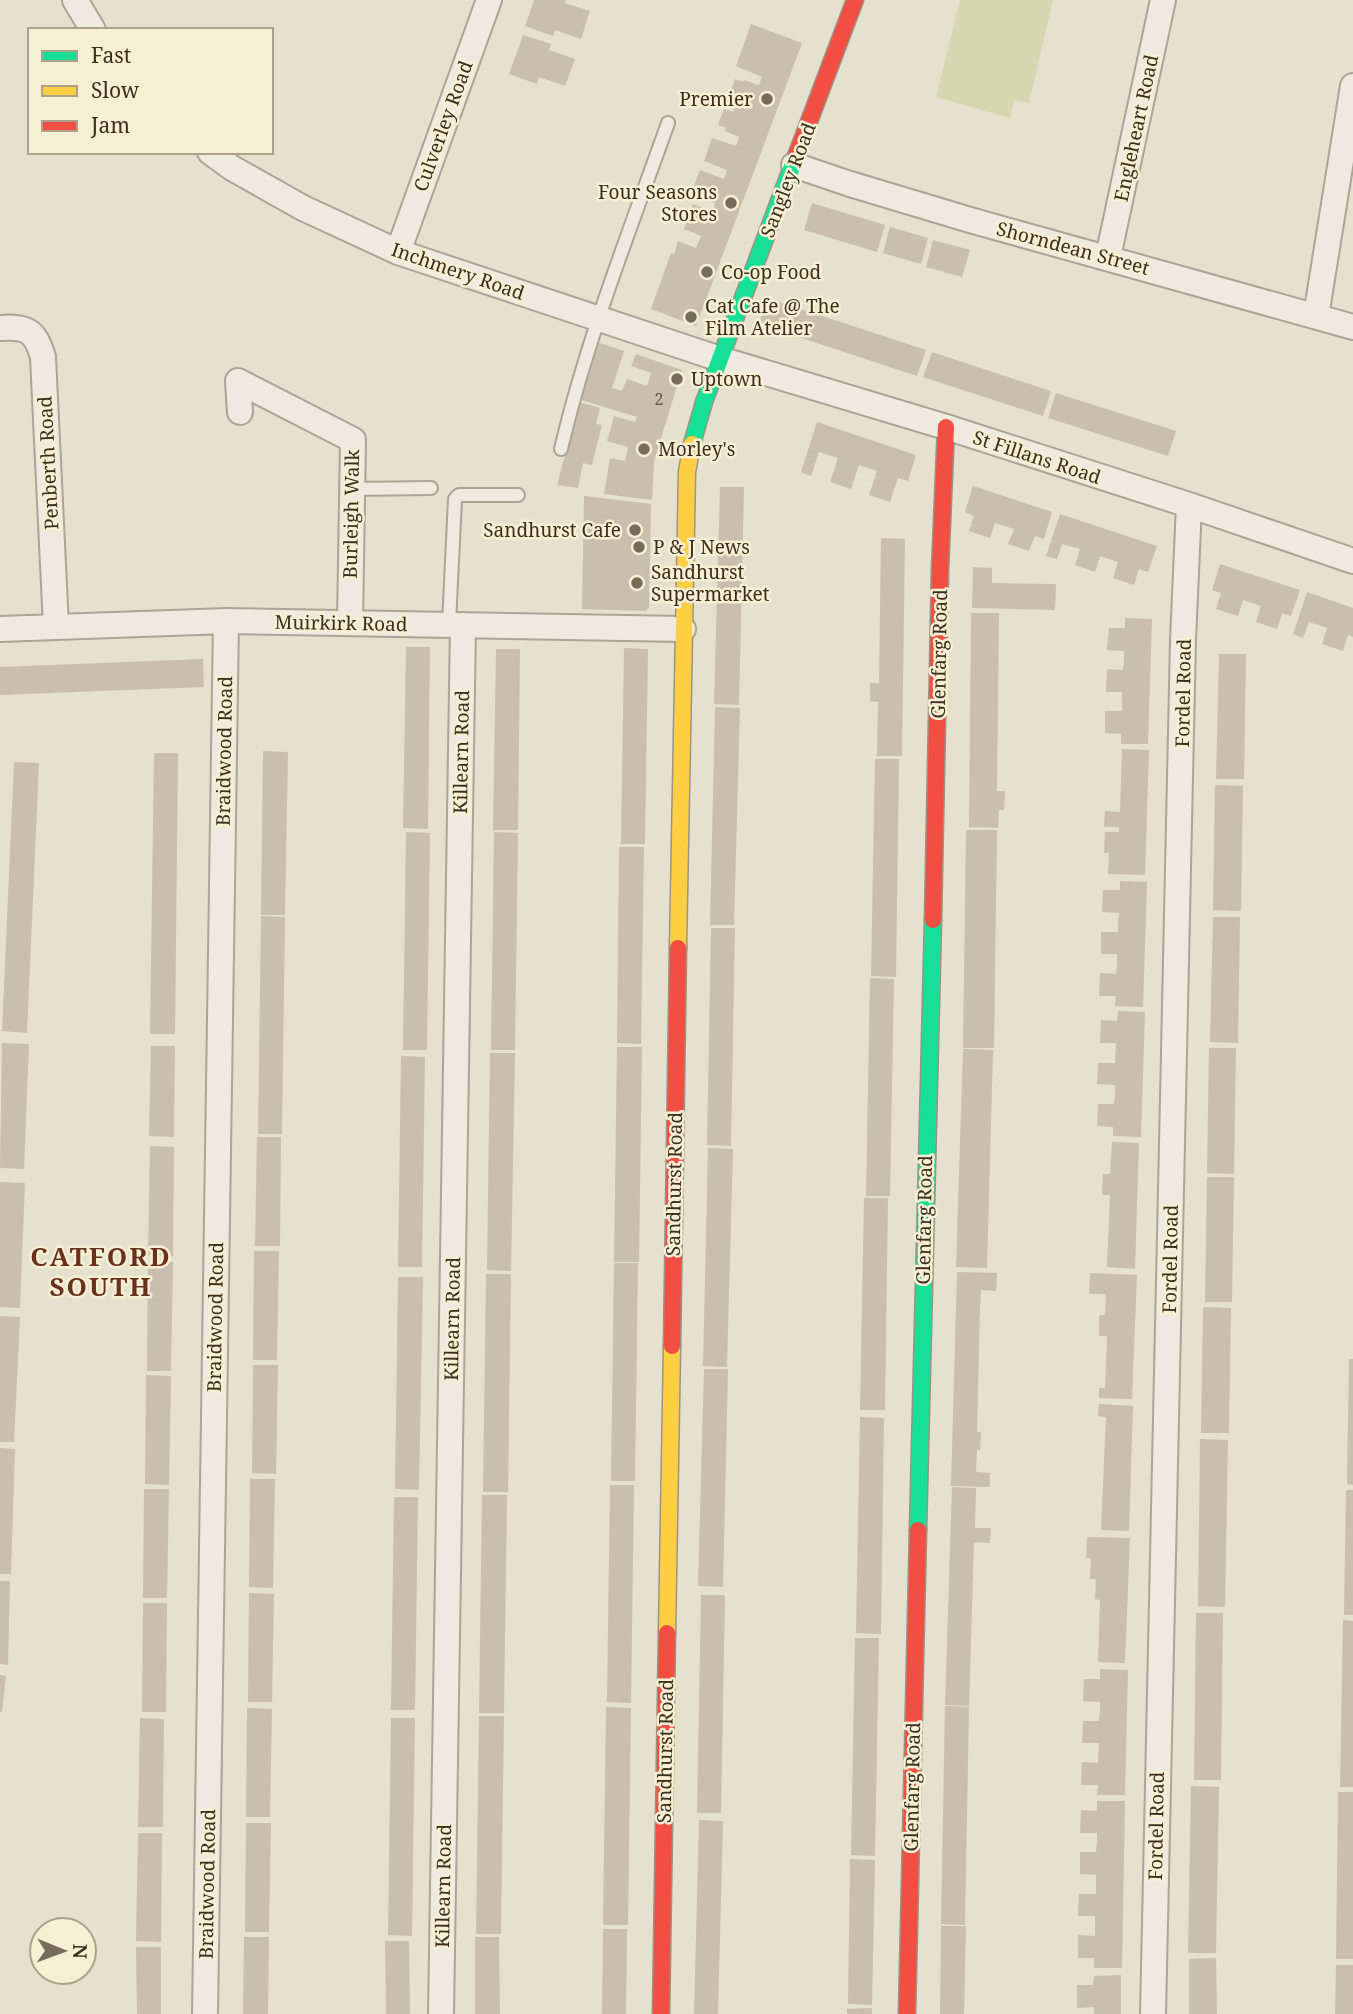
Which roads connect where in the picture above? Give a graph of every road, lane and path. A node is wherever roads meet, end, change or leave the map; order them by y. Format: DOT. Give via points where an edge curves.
graph roads {
  1 [pos="75,0"];
  2 [pos="489,0"];
  3 [pos="855,0"];
  4 [pos="1163,0"];
  5 [pos="92,28"];
  6 [pos="1353,86"];
  7 [pos="668,123"];
  8 [pos="213,154"];
  9 [pos="793,165"];
  10 [pos="398,252"];
  11 [pos="1108,257"];
  12 [pos="1316,316"];
  13 [pos="598,319"];
  14 [pos="1353,327"];
  15 [pos="0,328"];
  16 [pos="720,359"];
  17 [pos="240,412"];
  18 [pos="946,427"];
  19 [pos="561,449"];
  20 [pos="431,488"];
  21 [pos="352,489"];
  22 [pos="518,495"];
  23 [pos="1189,505"];
  24 [pos="1353,561"];
  25 [pos="226,621"];
  26 [pos="350,623"];
  27 [pos="456,625"];
  28 [pos="56,627"];
  29 [pos="0,629"];
  30 [pos="683,629"];
  31 [pos="205,2014"];
  32 [pos="441,2014"];
  33 [pos="661,2014"];
  34 [pos="907,2014"];
  35 [pos="1153,2014"];
  1 -- 5 [label="street"];
  2 -- 10 [label="street, Culverley Road"];
  3 -- 9 [label="street, Sangley Road"];
  4 -- 11 [label="street, Engleheart Road"];
  6 -- 12 [label="street"];
  7 -- 13 [label="lane"];
  8 -- 10 [label="street, Inchmery Road" via="303,208"];
  9 -- 11 [label="street, Shorndean Street"];
  9 -- 16 [label="street, Sangley Road"];
  10 -- 13 [label="street, Inchmery Road"];
  11 -- 12 [label="street, Shorndean Street"];
  12 -- 14 [label="street, Shorndean Street"];
  13 -- 16 [label="street, Inchmery Road"];
  13 -- 19 [label="lane"];
  15 -- 28 [label="street, Penberth Road" via="26,331 37,340 43,358"];
  16 -- 18 [label="street, St Fillans Road"];
  16 -- 30 [label="street, Sandhurst Road" via="689,461"];
  17 -- 21 [label="street, Burleigh Walk" via="238,381 353,440"];
  18 -- 23 [label="street, St Fillans Road"];
  18 -- 34 [label="street, Glenfarg Road"];
  20 -- 21 [label="lane"];
  21 -- 26 [label="street, Burleigh Walk"];
  22 -- 27 [label="lane" via="458,495 455,499"];
  23 -- 24 [label="street, St Fillans Road"];
  23 -- 35 [label="street, Fordel Road"];
  25 -- 26 [label="street, Muirkirk Road"];
  25 -- 28 [label="street, Muirkirk Road"];
  25 -- 31 [label="street, Braidwood Road"];
  26 -- 27 [label="street, Muirkirk Road"];
  27 -- 30 [label="street, Muirkirk Road"];
  27 -- 32 [label="street, Killearn Road"];
  28 -- 29 [label="street, Muirkirk Road"];
  30 -- 33 [label="street, Sandhurst Road"];
}
